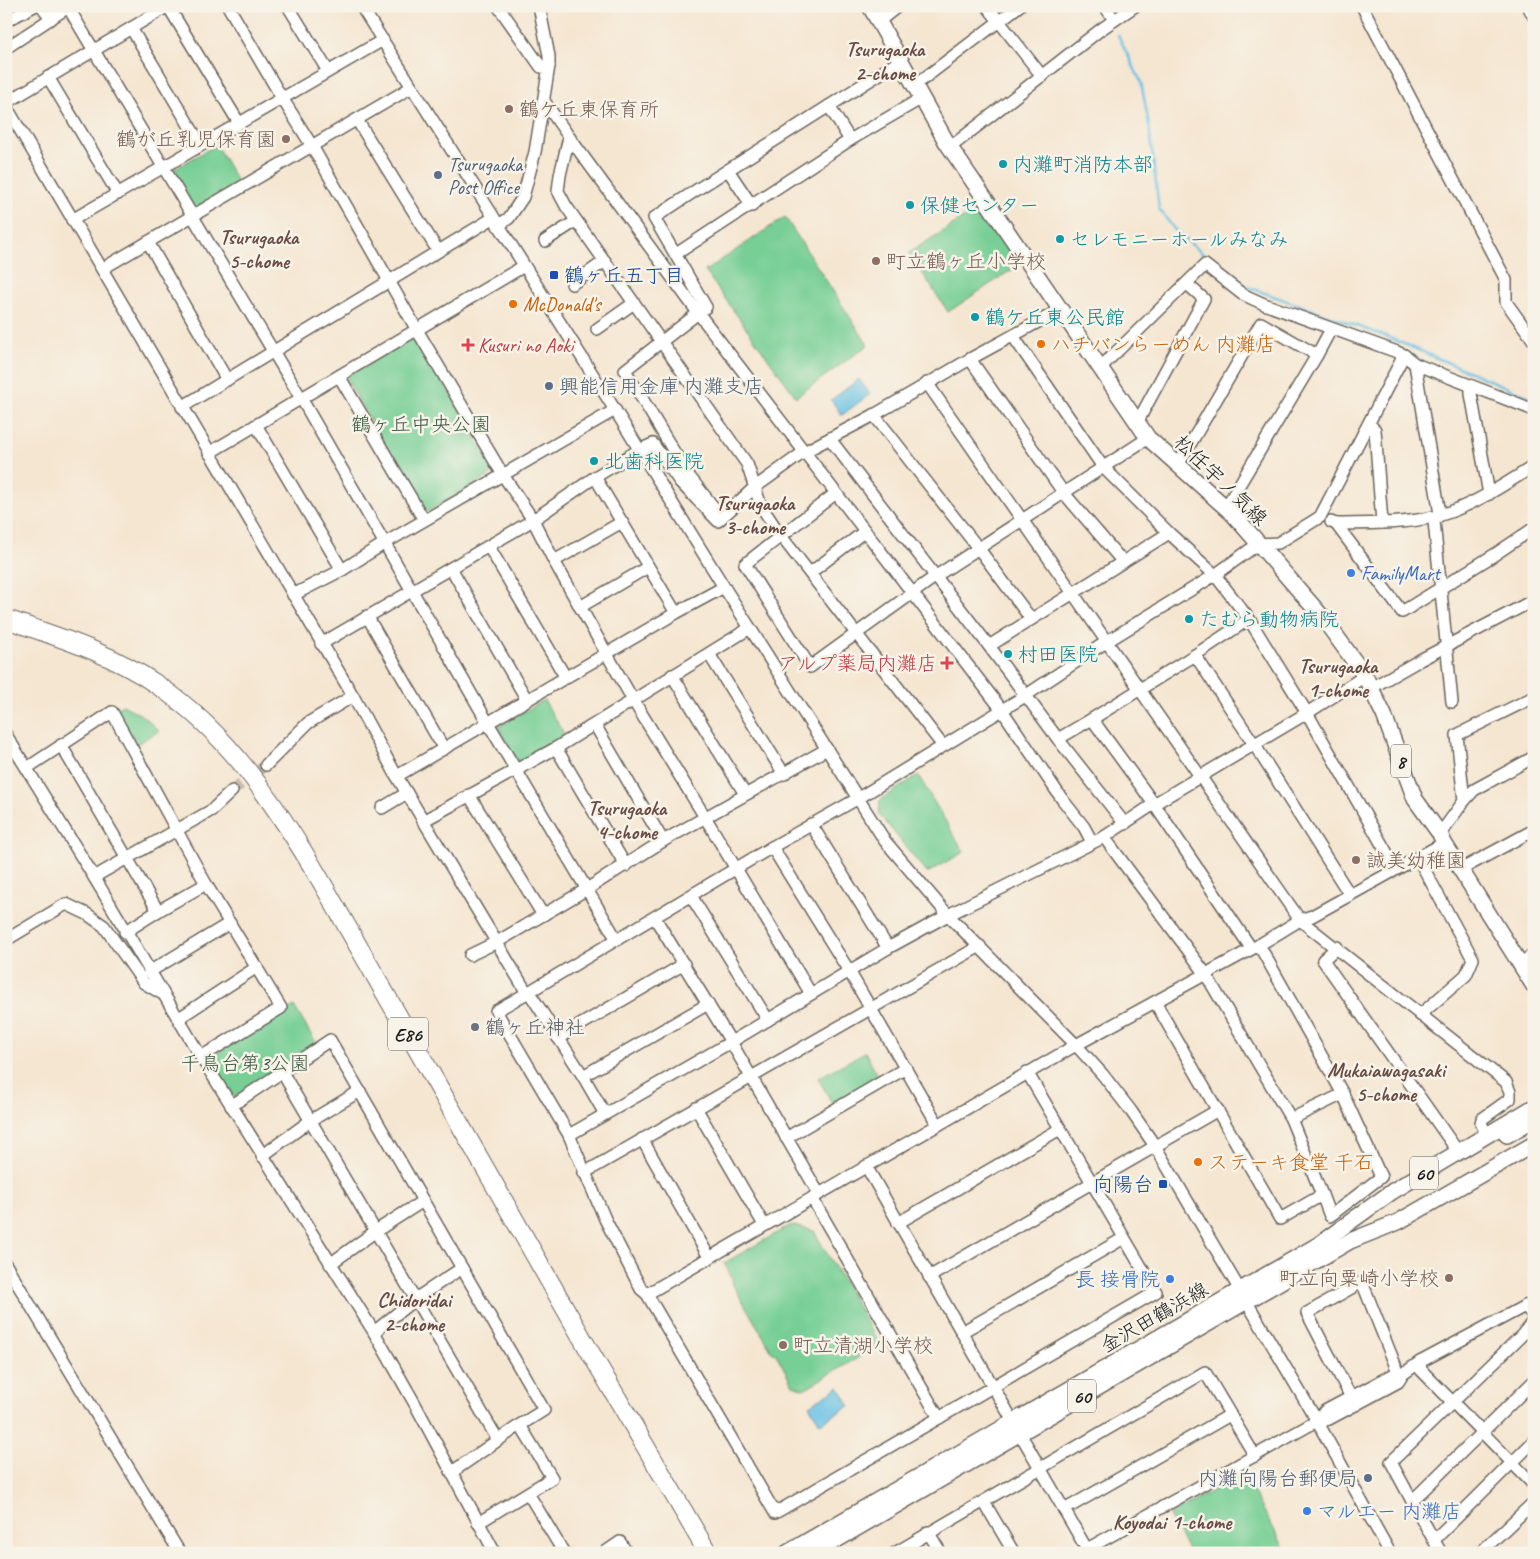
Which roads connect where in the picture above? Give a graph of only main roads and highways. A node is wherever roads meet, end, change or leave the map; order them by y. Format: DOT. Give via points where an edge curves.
graph roads {
  1 [pos="870,6"];
  2 [pos="6,620"];
  3 [pos="1534,986"];
  4 [pos="1534,1107"];
  5 [pos="1534,1119"];
  6 [pos="1534,1133"];
  7 [pos="1534,1144"];
  8 [pos="1392,1210"];
  9 [pos="1350,1241"];
  10 [pos="1318,1245"];
  11 [pos="1243,1296"];
  12 [pos="1016,1427"];
  13 [pos="708,1553"];
  14 [pos="787,1553"];
  15 [pos="814,1553"];
  1 -- 3 [label="main road, 松任宇ノ気線 / 8" via="947,143 1148,438 1226,507 1323,618 1368,682 1384,715 1415,799"];
  2 -- 13 [label="highway, E86" via="79,644 156,684 191,712 252,776 286,823 321,881"];
  4 -- 10 [label="main road, 金沢田鶴浜線 / 60" via="1393,1191"];
  5 -- 8 [label="main road"];
  6 -- 8 [label="main road"];
  7 -- 9 [label="main road, 金沢田鶴浜線 / 60" via="1398,1222"];
  8 -- 9 [label="main road"];
  8 -- 10 [label="main road"];
  9 -- 11 [label="main road, 金沢田鶴浜線 / 60"];
  10 -- 11 [label="main road, 金沢田鶴浜線 / 60"];
  11 -- 12 [label="main road, 金沢田鶴浜線 / 60"];
  12 -- 14 [label="main road, 金沢田鶴浜線 / 60"];
  12 -- 15 [label="main road, 金沢田鶴浜線 / 60"];
}
